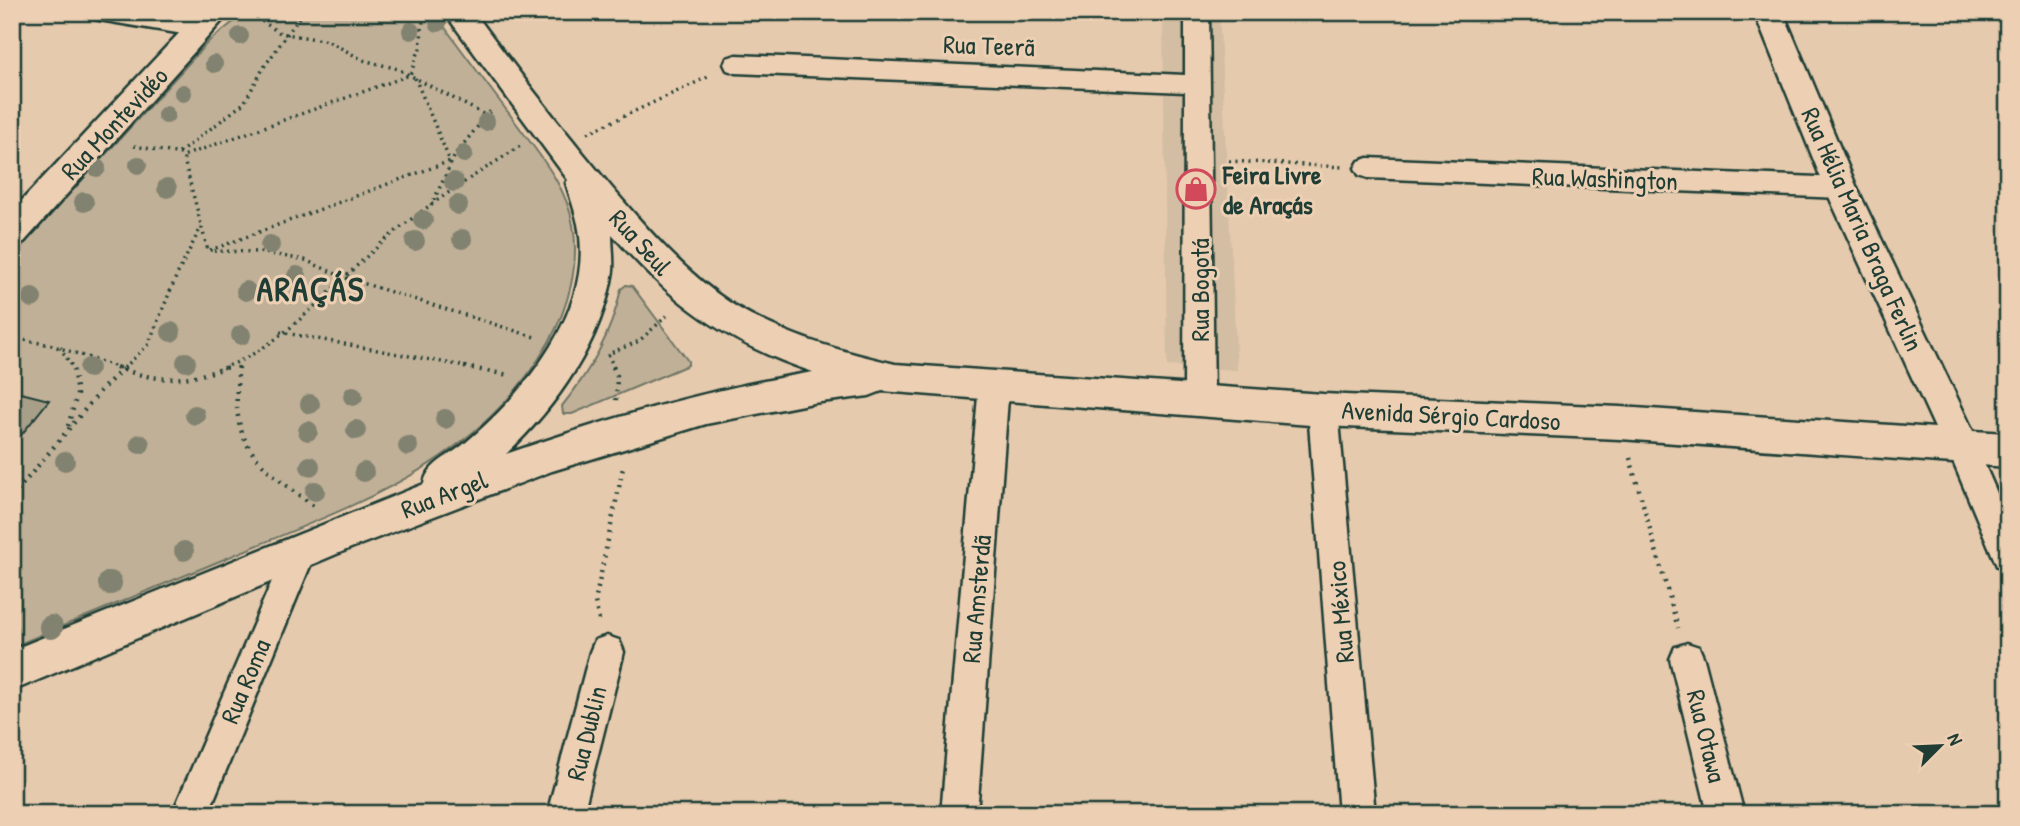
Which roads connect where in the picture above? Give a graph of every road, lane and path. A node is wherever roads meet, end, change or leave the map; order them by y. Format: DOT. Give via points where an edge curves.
graph roads {
  1 [pos="99,12"];
  2 [pos="303,12"];
  3 [pos="424,12"];
  4 [pos="458,12"];
  5 [pos="1197,12"];
  6 [pos="1768,12"];
  7 [pos="223,17"];
  8 [pos="287,35"];
  9 [pos="736,64"];
  10 [pos="410,75"];
  11 [pos="415,78"];
  12 [pos="1197,83"];
  13 [pos="495,106"];
  14 [pos="485,115"];
  15 [pos="123,144"];
  16 [pos="523,145"];
  17 [pos="561,150"];
  18 [pos="181,154"];
  19 [pos="1198,159"];
  20 [pos="450,161"];
  21 [pos="1368,168"];
  22 [pos="1841,188"];
  23 [pos="430,206"];
  24 [pos="201,226"];
  25 [pos="12,233"];
  26 [pos="208,251"];
  27 [pos="343,277"];
  28 [pos="695,296"];
  29 [pos="279,332"];
  30 [pos="12,338"];
  31 [pos="542,339"];
  32 [pos="60,346"];
  33 [pos="239,362"];
  34 [pos="124,369"];
  35 [pos="519,377"];
  36 [pos="895,379"];
  37 [pos="994,385"];
  38 [pos="1199,399"];
  39 [pos="1323,410"];
  40 [pos="1620,423"];
  41 [pos="621,430"];
  42 [pos="65,433"];
  43 [pos="1961,445"];
  44 [pos="2008,450"];
  45 [pos="12,497"];
  46 [pos="334,521"];
  47 [pos="301,549"];
  48 [pos="2008,555"];
  49 [pos="607,652"];
  50 [pos="1687,659"];
  51 [pos="12,671"];
  52 [pos="190,814"];
  53 [pos="565,814"];
  54 [pos="959,814"];
  55 [pos="1357,814"];
  56 [pos="1726,814"];
  1 -- 7 [label="street"];
  2 -- 8 [label="path"];
  3 -- 10 [label="path" via="420,48"];
  4 -- 17 [label="street, Rua Seul"];
  5 -- 12 [label="street, Rua Bogotá"];
  6 -- 22 [label="street, Rua Hélia Maria Braga Ferlin"];
  7 -- 8 [label="path"];
  7 -- 25 [label="street, Rua Montevidéo"];
  8 -- 10 [label="path" via="328,41 363,60"];
  8 -- 18 [label="path" via="244,103"];
  9 -- 12 [label="street, Rua Teerã"];
  9 -- 17 [label="path"];
  10 -- 11 [label="path"];
  10 -- 18 [label="path"];
  11 -- 14 [label="path"];
  11 -- 20 [label="path"];
  12 -- 19 [label="street, Rua Bogotá"];
  13 -- 14 [label="path"];
  14 -- 20 [label="path"];
  15 -- 18 [label="path"];
  16 -- 23 [label="path"];
  17 -- 28 [label="street, Rua Seul" via="648,255"];
  17 -- 46 [label="street" via="588,195 597,247 588,304 560,365 516,421 457,472 422,494"];
  18 -- 24 [label="path"];
  19 -- 21 [label="path"];
  19 -- 38 [label="street, Rua Bogotá"];
  20 -- 23 [label="path"];
  20 -- 26 [label="path"];
  21 -- 22 [label="street, Rua Washington"];
  22 -- 43 [label="street, Rua Hélia Maria Braga Ferlin"];
  23 -- 27 [label="path"];
  24 -- 26 [label="path"];
  24 -- 34 [label="path" via="154,335"];
  26 -- 27 [label="path" via="283,255"];
  27 -- 29 [label="path"];
  27 -- 31 [label="path"];
  28 -- 36 [label="street, Rua Seul" via="723,316 786,347"];
  28 -- 41 [label="path" via="639,341 608,354 617,376 615,397"];
  29 -- 33 [label="path"];
  29 -- 35 [label="path"];
  30 -- 32 [label="path"];
  32 -- 34 [label="path"];
  32 -- 42 [label="path" via="78,381"];
  33 -- 34 [label="path" via="184,379 163,380"];
  33 -- 46 [label="path" via="235,417 244,446 262,466"];
  34 -- 42 [label="path"];
  36 -- 37 [label="street, Avenida Sérgio Cardoso"];
  36 -- 41 [label="street, Rua Argel" via="771,394"];
  37 -- 38 [label="street, Avenida Sérgio Cardoso"];
  37 -- 54 [label="street, Rua Amsterdã"];
  38 -- 39 [label="street, Avenida Sérgio Cardoso"];
  39 -- 40 [label="street, Avenida Sérgio Cardoso"];
  39 -- 55 [label="street, Rua México"];
  40 -- 43 [label="street, Avenida Sérgio Cardoso"];
  40 -- 50 [label="path"];
  41 -- 46 [label="street, Rua Argel"];
  41 -- 49 [label="path" via="626,455 594,602"];
  42 -- 45 [label="path"];
  43 -- 44 [label="street, Avenida Sérgio Cardoso"];
  43 -- 48 [label="street"];
  46 -- 47 [label="street, Rua Argel"];
  47 -- 51 [label="street, Rua Argel"];
  47 -- 52 [label="street, Rua Roma"];
  49 -- 53 [label="street, Rua Dublin"];
  50 -- 56 [label="street, Rua Otawa"];
}
